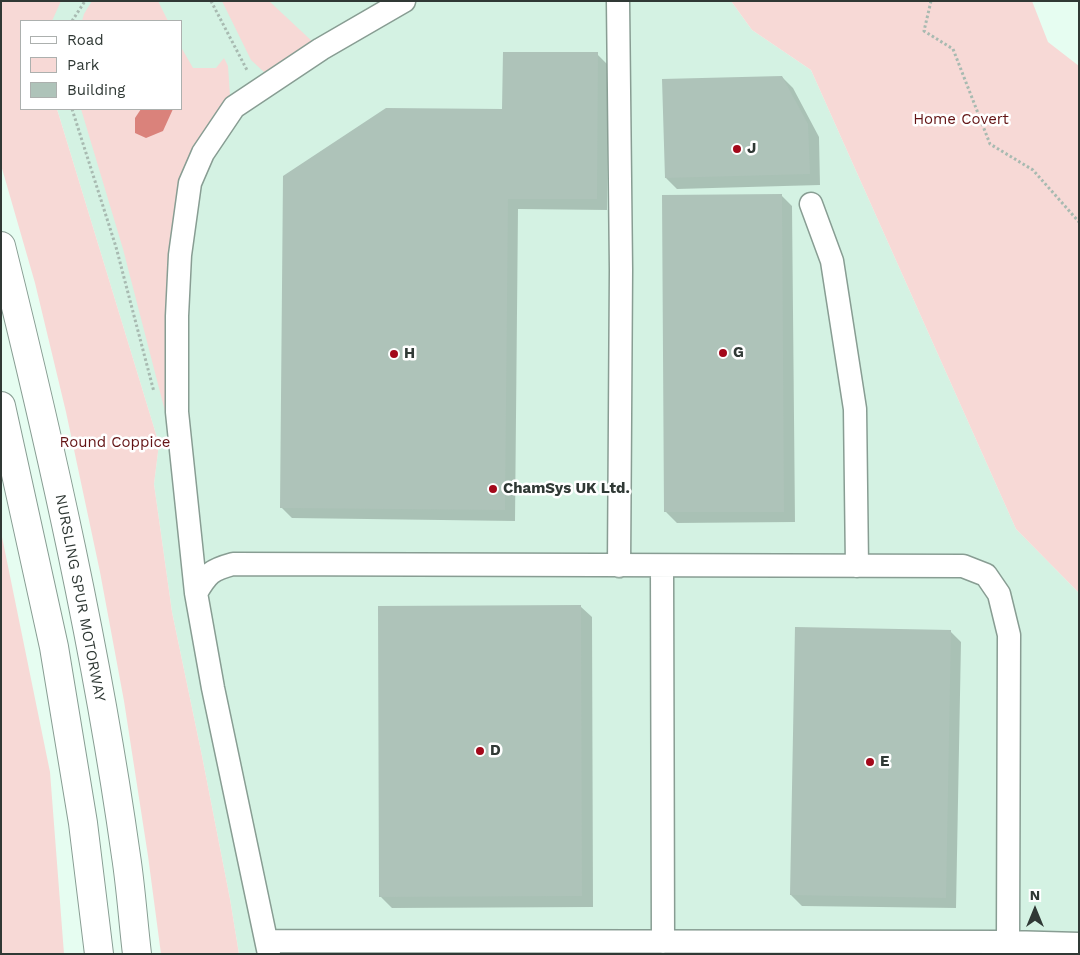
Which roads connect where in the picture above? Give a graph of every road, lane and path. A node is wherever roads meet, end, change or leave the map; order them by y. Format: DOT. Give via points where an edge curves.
graph roads {
  1 [pos="85,1"];
  2 [pos="211,1"];
  3 [pos="404,1"];
  4 [pos="618,1"];
  5 [pos="931,1"];
  6 [pos="73,20"];
  7 [pos="257,91"];
  8 [pos="811,204"];
  9 [pos="1079,222"];
  10 [pos="1,246"];
  11 [pos="1,406"];
  12 [pos="620,566"];
  13 [pos="662,566"];
  14 [pos="857,566"];
  15 [pos="196,593"];
  16 [pos="662,942"];
  17 [pos="1008,942"];
  18 [pos="1079,944"];
  19 [pos="268,947"];
  20 [pos="99,954"];
  21 [pos="137,954"];
  1 -- 6 [label="path"];
  2 -- 7 [label="path"];
  3 -- 7 [label="lane"];
  4 -- 12 [label="lane"];
  5 -- 9 [label="path" via="924,31 953,49 990,144 1033,170"];
  7 -- 15 [label="lane" via="234,107 202,153 190,183 180,255 177,412"];
  8 -- 14 [label="lane" via="832,262 855,410"];
  10 -- 21 [label="highway, NURSLING SPUR MOTORWAY" via="63,507 85,615 126,857"];
  11 -- 20 [label="highway" via="54,647 83,823"];
  12 -- 13 [label="lane"];
  12 -- 15 [label="lane" via="233,564 208,574"];
  13 -- 14 [label="lane"];
  13 -- 16 [label="lane"];
  14 -- 17 [label="lane" via="963,566 986,575 999,594 1009,635"];
  15 -- 19 [label="lane"];
  16 -- 17 [label="lane"];
  16 -- 19 [label="lane"];
  17 -- 18 [label="lane"];
}
